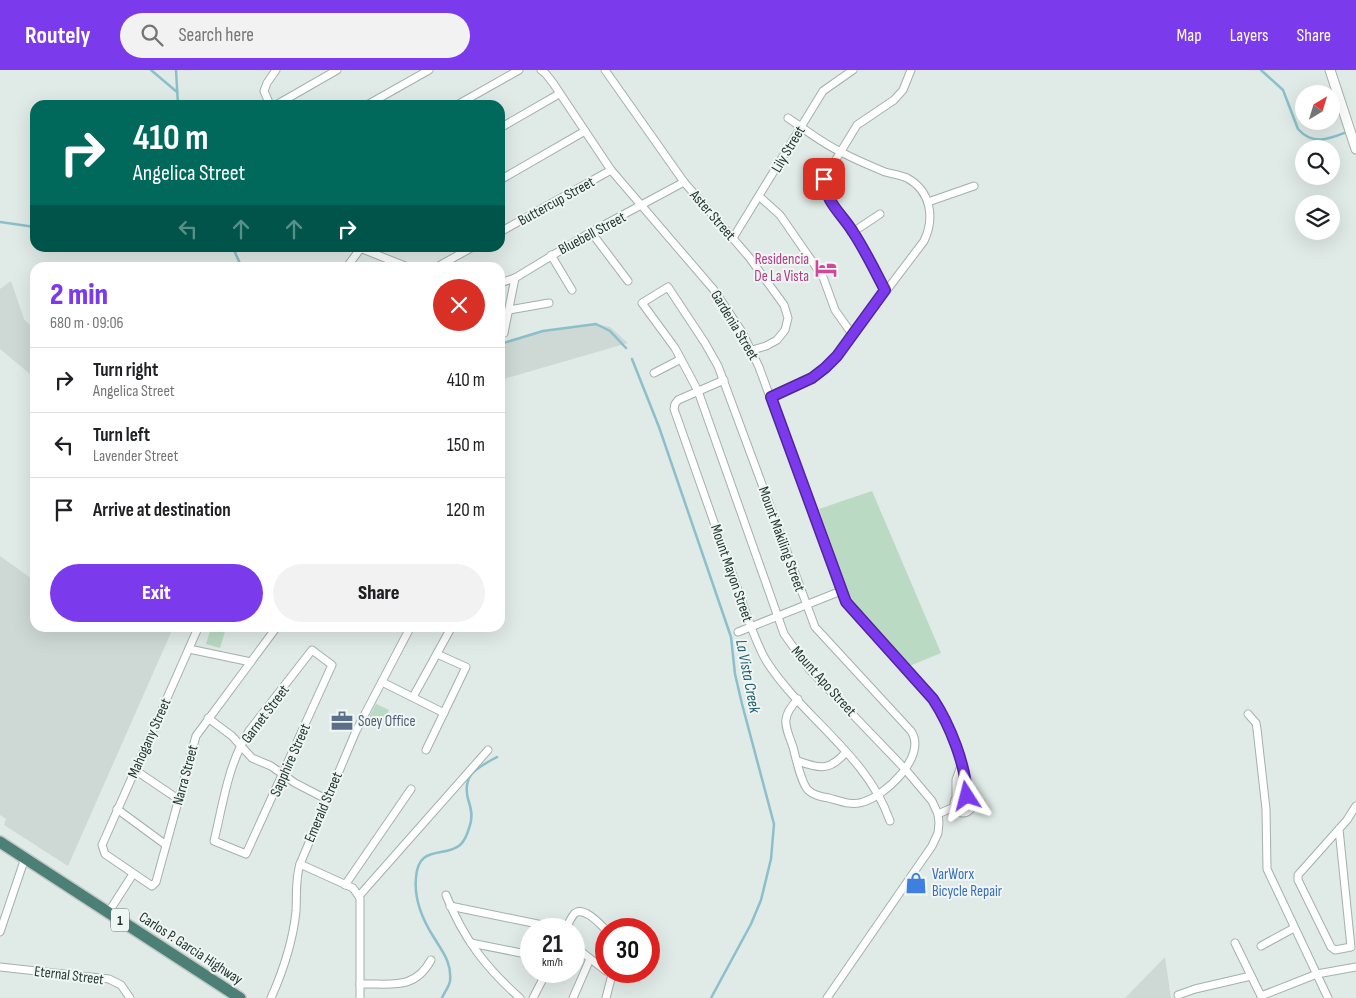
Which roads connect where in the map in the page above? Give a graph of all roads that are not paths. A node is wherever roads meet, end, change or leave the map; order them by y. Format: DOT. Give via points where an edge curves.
graph roads {
  1 [pos="276,70"];
  2 [pos="337,70"];
  3 [pos="429,70"];
  4 [pos="519,70"];
  5 [pos="541,70"];
  6 [pos="605,70"];
  7 [pos="853,70"];
  8 [pos="911,70"];
  9 [pos="1330,70"];
  10 [pos="559,94"];
  11 [pos="268,100"];
  12 [pos="285,100"];
  13 [pos="376,100"];
  14 [pos="466,100"];
  15 [pos="788,118"];
  16 [pos="505,125"];
  17 [pos="801,127"];
  18 [pos="585,131"];
  19 [pos="1355,146"];
  20 [pos="840,152"];
  21 [pos="611,170"];
  22 [pos="505,177"];
  23 [pos="684,182"];
  24 [pos="974,186"];
  25 [pos="760,197"];
  26 [pos="928,202"];
  27 [pos="642,206"];
  28 [pos="880,214"];
  29 [pos="505,229"];
  30 [pos="590,232"];
  31 [pos="854,232"];
  32 [pos="733,238"];
  33 [pos="464,252"];
  34 [pos="372,253"];
  35 [pos="550,255"];
  36 [pos="395,262"];
  37 [pos="446,262"];
  38 [pos="515,278"];
  39 [pos="628,281"];
  40 [pos="505,282"];
  41 [pos="668,286"];
  42 [pos="572,290"];
  43 [pos="885,290"];
  44 [pos="549,302"];
  45 [pos="509,310"];
  46 [pos="505,329"];
  47 [pos="852,334"];
  48 [pos="752,350"];
  49 [pos="681,359"];
  50 [pos="654,372"];
  51 [pos="724,380"];
  52 [pos="698,391"];
  53 [pos="771,397"];
  54 [pos="841,591"];
  55 [pos="806,606"];
  56 [pos="778,617"];
  57 [pos="751,627"];
  58 [pos="196,632"];
  59 [pos="273,632"];
  60 [pos="408,632"];
  61 [pos="449,632"];
  62 [pos="738,632"];
  63 [pos="189,649"];
  64 [pos="437,654"];
  65 [pos="251,662"];
  66 [pos="332,665"];
  67 [pos="382,682"];
  68 [pos="413,697"];
  69 [pos="798,699"];
  70 [pos="444,712"];
  71 [pos="1248,714"];
  72 [pos="208,718"];
  73 [pos="241,745"];
  74 [pos="426,750"];
  75 [pos="488,750"];
  76 [pos="846,752"];
  77 [pos="798,761"];
  78 [pos="961,766"];
  79 [pos="135,770"];
  80 [pos="905,770"];
  81 [pos="283,775"];
  82 [pos="411,789"];
  83 [pos="879,794"];
  84 [pos="967,796"];
  85 [pos="956,798"];
  86 [pos="178,799"];
  87 [pos="326,799"];
  88 [pos="1356,806"];
  89 [pos="954,807"];
  90 [pos="117,809"];
  91 [pos="938,814"];
  92 [pos="890,821"];
  93 [pos="1339,829"];
  94 [pos="0,842"];
  95 [pos="166,845"];
  96 [pos="246,854"];
  97 [pos="25,858"];
  98 [pos="300,864"];
  99 [pos="133,874"];
  100 [pos="345,884"];
  101 [pos="446,895"];
  102 [pos="359,896"];
  103 [pos="450,906"];
  104 [pos="108,913"];
  105 [pos="572,918"];
  106 [pos="520,920"];
  107 [pos="595,921"];
  108 [pos="1294,928"];
  109 [pos="0,932"];
  110 [pos="471,943"];
  111 [pos="1235,944"];
  112 [pos="1261,946"];
  113 [pos="520,953"];
  114 [pos="585,955"];
  115 [pos="590,959"];
  116 [pos="431,960"];
  117 [pos="595,962"];
  118 [pos="0,966"];
  119 [pos="1356,967"];
  120 [pos="1317,974"];
  121 [pos="1251,976"];
  122 [pos="541,983"];
  123 [pos="608,983"];
  124 [pos="360,984"];
  125 [pos="1178,995"];
  126 [pos="1262,997"];
  127 [pos="130,998"];
  128 [pos="240,998"];
  129 [pos="271,998"];
  130 [pos="360,998"];
  131 [pos="520,998"];
  132 [pos="533,998"];
  133 [pos="573,998"];
  134 [pos="606,998"];
  135 [pos="827,998"];
  136 [pos="1328,998"];
  1 -- 11 [label="street" via="264,91"];
  2 -- 12 [label="street"];
  3 -- 13 [label="street"];
  4 -- 14 [label="street"];
  5 -- 10 [label="street, Gardenia Street"];
  6 -- 23 [label="street, Aster Street"];
  7 -- 17 [label="street, Lily Street" via="823,90"];
  8 -- 20 [label="street" via="903,90 894,100 861,121"];
  9 -- 19 [label="street"];
  10 -- 16 [label="street"];
  10 -- 18 [label="street, Gardenia Street"];
  15 -- 17 [label="street"];
  17 -- 20 [label="street"];
  17 -- 25 [label="street, Lily Street"];
  18 -- 21 [label="street, Gardenia Street"];
  18 -- 22 [label="street"];
  20 -- 26 [label="street" via="906,178 922,190"];
  20 -- 31 [label="street" via="824,179 824,189 828,200"];
  21 -- 27 [label="street, Gardenia Street"];
  21 -- 29 [label="street, Buttercup Street"];
  23 -- 27 [label="street, Bluebell Street"];
  23 -- 32 [label="street, Aster Street"];
  24 -- 26 [label="street"];
  25 -- 32 [label="street, Lily Street"];
  25 -- 47 [label="street" via="780,215 823,278 836,310"];
  26 -- 43 [label="street" via="930,229"];
  27 -- 30 [label="street, Bluebell Street"];
  27 -- 48 [label="street, Gardenia Street" via="714,290"];
  28 -- 31 [label="street"];
  30 -- 35 [label="street, Bluebell Street"];
  30 -- 39 [label="street"];
  31 -- 43 [label="street"];
  32 -- 48 [label="street, Aster Street" via="784,305 788,318 785,330 777,340"];
  33 -- 37 [label="street"];
  34 -- 36 [label="street"];
  35 -- 38 [label="street, Bluebell Street"];
  35 -- 42 [label="street"];
  38 -- 40 [label="street, Bluebell Street"];
  38 -- 45 [label="street"];
  41 -- 49 [label="street, Mount Apo Street" via="642,303"];
  41 -- 51 [label="street, Mount Makiling Street" via="705,343"];
  43 -- 47 [label="street"];
  44 -- 45 [label="street"];
  45 -- 46 [label="street"];
  47 -- 53 [label="street" via="825,368 812,378"];
  48 -- 53 [label="street, Gardenia Street"];
  49 -- 50 [label="street"];
  49 -- 52 [label="street, Mount Apo Street"];
  51 -- 52 [label="street"];
  51 -- 55 [label="street, Mount Makiling Street"];
  52 -- 56 [label="street, Mount Apo Street"];
  52 -- 57 [label="street, Mount Mayon Street" via="675,404 675,412"];
  53 -- 54 [label="street, Gardenia Street"];
  54 -- 55 [label="street"];
  54 -- 78 [label="street, Gardenia Street" via="857,616 933,699 948,728"];
  55 -- 56 [label="street"];
  55 -- 80 [label="street, Mount Makiling Street" via="822,636 914,735 915,750"];
  56 -- 57 [label="street"];
  56 -- 80 [label="street, Mount Apo Street" via="789,642 805,664"];
  57 -- 62 [label="street"];
  57 -- 69 [label="street, Mount Mayon Street" via="766,662"];
  58 -- 63 [label="street, Mahogany Street"];
  59 -- 65 [label="street, Narra Street"];
  60 -- 67 [label="street, Emerald Street"];
  61 -- 64 [label="street"];
  63 -- 65 [label="street"];
  63 -- 79 [label="street, Mahogany Street"];
  64 -- 68 [label="street"];
  64 -- 70 [label="street" via="466,667"];
  65 -- 72 [label="street, Narra Street"];
  66 -- 73 [label="street, Garnet Street" via="312,650"];
  66 -- 81 [label="street, Sapphire Street"];
  67 -- 68 [label="street"];
  67 -- 87 [label="street, Emerald Street"];
  68 -- 70 [label="street"];
  69 -- 76 [label="street, Mount Mayon Street"];
  69 -- 77 [label="street" via="785,719"];
  70 -- 74 [label="street"];
  71 -- 108 [label="street" via="1257,729 1266,809 1267,870"];
  72 -- 73 [label="street"];
  72 -- 86 [label="street, Narra Street" via="196,736"];
  73 -- 81 [label="street" via="252,758"];
  73 -- 96 [label="street, Garnet Street" via="214,841"];
  75 -- 102 [label="street"];
  76 -- 77 [label="street" via="827,767"];
  76 -- 83 [label="street, Mount Mayon Street"];
  77 -- 83 [label="street" via="805,786 817,795 858,804"];
  78 -- 84 [label="street, Gardenia Street"];
  78 -- 85 [label="street" via="956,780"];
  79 -- 86 [label="street"];
  79 -- 90 [label="street, Mahogany Street"];
  80 -- 83 [label="street"];
  80 -- 91 [label="street, Mount Apo Street" via="928,796"];
  81 -- 87 [label="street"];
  81 -- 96 [label="street, Sapphire Street"];
  82 -- 100 [label="street"];
  83 -- 92 [label="street, Mount Mayon Street"];
  84 -- 85 [label="street"];
  84 -- 89 [label="street" via="972,803 969,812 961,814"];
  85 -- 89 [label="street"];
  86 -- 95 [label="street, Narra Street"];
  87 -- 98 [label="street, Emerald Street"];
  88 -- 93 [label="street"];
  89 -- 91 [label="street"];
  90 -- 95 [label="street"];
  90 -- 99 [label="street, Mahogany Street" via="102,842 102,850"];
  91 -- 135 [label="street" via="939,829 932,846"];
  93 -- 93 [label="street" via="1298,875 1334,949 1351,947"];
  94 -- 97 [label="highway, Carlos P. Garcia Highway / 1"];
  95 -- 99 [label="street, Narra Street" via="153,886"];
  97 -- 104 [label="highway, Carlos P. Garcia Highway / 1"];
  97 -- 109 [label="street"];
  98 -- 100 [label="street"];
  98 -- 129 [label="street, Emerald Street" via="293,929"];
  99 -- 104 [label="street"];
  100 -- 102 [label="street"];
  101 -- 103 [label="street"];
  102 -- 124 [label="street"];
  103 -- 106 [label="street"];
  103 -- 110 [label="street"];
  104 -- 128 [label="highway, Carlos P. Garcia Highway / 1"];
  105 -- 107 [label="street" via="584,912"];
  108 -- 112 [label="street"];
  108 -- 120 [label="street"];
  110 -- 113 [label="street"];
  110 -- 131 [label="street" via="491,971"];
  111 -- 121 [label="street"];
  114 -- 115 [label="street"];
  115 -- 117 [label="street"];
  115 -- 133 [label="street"];
  116 -- 124 [label="street" via="421,975 409,982"];
  118 -- 127 [label="street, Eternal Street" via="109,979 121,985"];
  119 -- 120 [label="street"];
  120 -- 126 [label="street"];
  120 -- 136 [label="street"];
  121 -- 125 [label="street"];
  121 -- 126 [label="street"];
  122 -- 132 [label="street"];
  123 -- 134 [label="street"];
  124 -- 130 [label="street"];
}
